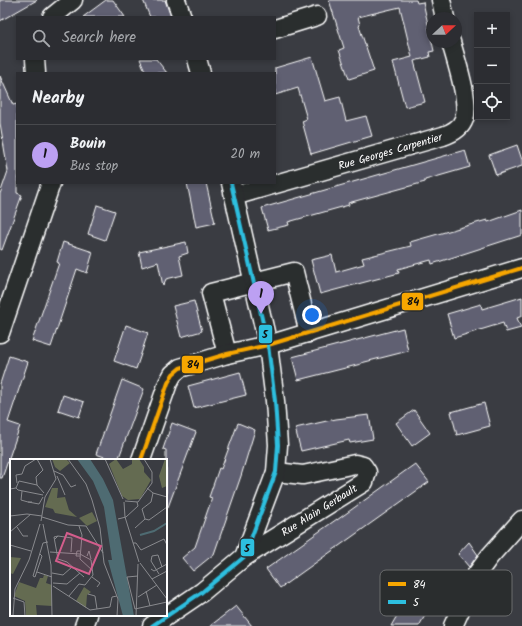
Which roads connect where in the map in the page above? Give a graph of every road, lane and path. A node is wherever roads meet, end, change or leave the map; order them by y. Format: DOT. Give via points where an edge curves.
graph roads {
  1 [pos="72,0"];
  2 [pos="176,0"];
  3 [pos="441,0"];
  4 [pos="444,12"];
  5 [pos="53,16"];
  6 [pos="182,16"];
  7 [pos="317,16"];
  8 [pos="276,29"];
  9 [pos="452,48"];
  10 [pos="34,60"];
  11 [pos="197,60"];
  12 [pos="36,72"];
  13 [pos="201,72"];
  14 [pos="276,179"];
  15 [pos="51,184"];
  16 [pos="256,184"];
  17 [pos="232,190"];
  18 [pos="522,268"];
  19 [pos="254,282"];
  20 [pos="4,303"];
  21 [pos="0,333"];
  22 [pos="309,333"];
  23 [pos="268,345"];
  24 [pos="227,354"];
  25 [pos="142,459"];
  26 [pos="276,472"];
  27 [pos="522,520"];
  28 [pos="244,557"];
  29 [pos="480,570"];
  30 [pos="88,616"];
  31 [pos="167,616"];
  32 [pos="167,616"];
  33 [pos="458,616"];
  34 [pos="84,626"];
  35 [pos="152,626"];
  36 [pos="453,626"];
  1 -- 5 [label="street"];
  2 -- 6 [label="street"];
  3 -- 4 [label="street"];
  7 -- 8 [label="street"];
  9 -- 14 [label="street, Rue Georges Carpentier" via="466,103 464,119 454,132"];
  10 -- 12 [label="street"];
  11 -- 13 [label="street"];
  15 -- 20 [label="street"];
  16 -- 17 [label="street, Rue Georges Carpentier"];
  17 -- 19 [label="street, Rue Alain Gerbault"];
  18 -- 22 [label="street"];
  19 -- 22 [label="street" via="294,272"];
  19 -- 23 [label="street, Rue Alain Gerbault"];
  19 -- 24 [label="street" via="211,293"];
  20 -- 21 [label="street"];
  22 -- 23 [label="street"];
  23 -- 24 [label="street"];
  23 -- 26 [label="street, Rue Alain Gerbault" via="278,445"];
  24 -- 25 [label="street" via="180,368 173,374"];
  26 -- 28 [label="street, Rue Alain Gerbault"];
  26 -- 28 [label="street, Rue Alain Gerbault" via="303,475 355,464 363,466 367,472 364,482"];
  27 -- 29 [label="street"];
  28 -- 32 [label="street, Rue Alain Gerbault" via="202,592"];
  30 -- 34 [label="street"];
  31 -- 35 [label="street, Rue Alain Gerbault"];
  33 -- 36 [label="street"];
}
